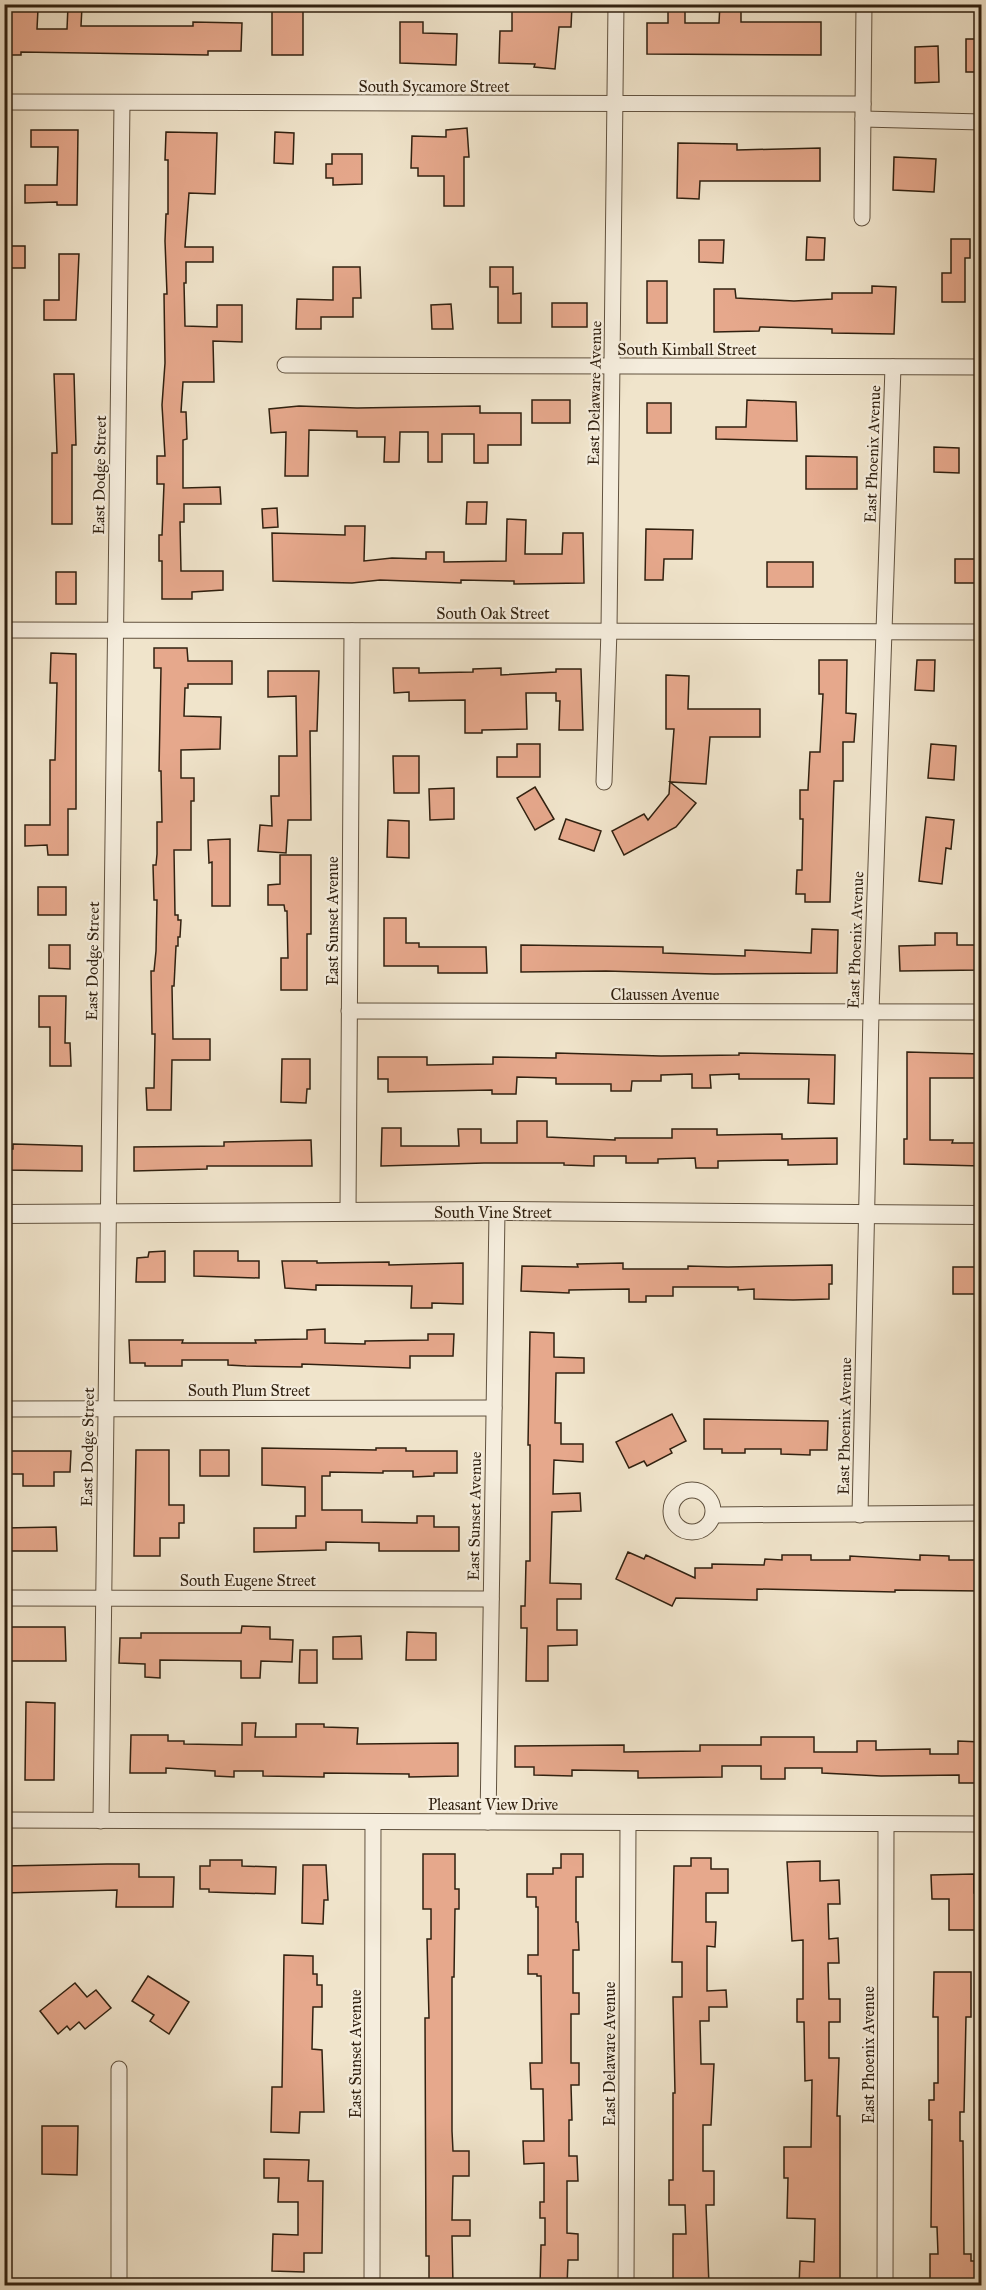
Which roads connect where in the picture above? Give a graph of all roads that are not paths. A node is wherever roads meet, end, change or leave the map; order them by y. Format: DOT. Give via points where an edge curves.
graph roads {
  1 [pos="616,4"];
  2 [pos="864,4"];
  3 [pos="4,102"];
  4 [pos="122,103"];
  5 [pos="615,104"];
  6 [pos="863,111"];
  7 [pos="981,122"];
  8 [pos="862,218"];
  9 [pos="285,364"];
  10 [pos="612,367"];
  11 [pos="893,367"];
  12 [pos="981,367"];
  13 [pos="4,630"];
  14 [pos="115,630"];
  15 [pos="609,630"];
  16 [pos="884,630"];
  17 [pos="352,631"];
  18 [pos="981,632"];
  19 [pos="604,782"];
  20 [pos="349,1011"];
  21 [pos="871,1012"];
  22 [pos="981,1012"];
  23 [pos="497,1211"];
  24 [pos="348,1212"];
  25 [pos="4,1214"];
  26 [pos="107,1214"];
  27 [pos="867,1215"];
  28 [pos="981,1215"];
  29 [pos="494,1408"];
  30 [pos="4,1409"];
  31 [pos="105,1409"];
  32 [pos="981,1513"];
  33 [pos="713,1515"];
  34 [pos="860,1515"];
  35 [pos="4,1598"];
  36 [pos="103,1598"];
  37 [pos="491,1599"];
  38 [pos="4,1820"];
  39 [pos="101,1821"];
  40 [pos="373,1822"];
  41 [pos="488,1822"];
  42 [pos="628,1823"];
  43 [pos="886,1824"];
  44 [pos="981,1824"];
  45 [pos="119,2069"];
  46 [pos="119,2286"];
  47 [pos="372,2286"];
  48 [pos="626,2286"];
  49 [pos="885,2286"];
  1 -- 5 [label="street, East Delaware Avenue"];
  2 -- 6 [label="street"];
  3 -- 4 [label="street, South Sycamore Street"];
  4 -- 5 [label="street, South Sycamore Street"];
  4 -- 14 [label="street, East Dodge Street"];
  5 -- 6 [label="street, South Sycamore Street"];
  5 -- 10 [label="street, East Delaware Avenue"];
  6 -- 7 [label="street, South Sycamore Street"];
  6 -- 8 [label="street"];
  9 -- 10 [label="street, South Kimball Street"];
  10 -- 11 [label="street, South Kimball Street"];
  10 -- 15 [label="street, East Delaware Avenue"];
  11 -- 12 [label="street, South Kimball Street"];
  11 -- 16 [label="street, East Phoenix Avenue"];
  13 -- 14 [label="street, South Oak Street"];
  14 -- 17 [label="street, South Oak Street"];
  14 -- 26 [label="street, East Dodge Street"];
  15 -- 16 [label="street, South Oak Street"];
  15 -- 17 [label="street, South Oak Street"];
  15 -- 19 [label="street, East Delaware Avenue"];
  16 -- 18 [label="street, South Oak Street"];
  16 -- 21 [label="street, East Phoenix Avenue"];
  17 -- 20 [label="street, East Sunset Avenue"];
  20 -- 21 [label="street, Claussen Avenue"];
  20 -- 24 [label="street, East Sunset Avenue"];
  21 -- 22 [label="street, Claussen Avenue"];
  21 -- 27 [label="street, East Phoenix Avenue"];
  23 -- 24 [label="street, South Vine Street"];
  23 -- 27 [label="street, South Vine Street"];
  23 -- 29 [label="street, East Sunset Avenue"];
  24 -- 26 [label="street, South Vine Street"];
  25 -- 26 [label="street, South Vine Street"];
  26 -- 31 [label="street, East Dodge Street"];
  27 -- 28 [label="street, South Vine Street"];
  27 -- 34 [label="street, East Phoenix Avenue"];
  29 -- 31 [label="street, South Plum Street"];
  29 -- 37 [label="street, East Sunset Avenue"];
  30 -- 31 [label="street, South Plum Street"];
  31 -- 36 [label="street, East Dodge Street"];
  32 -- 34 [label="street"];
  33 -- 34 [label="street"];
  35 -- 36 [label="street, South Eugene Street"];
  36 -- 37 [label="street, South Eugene Street"];
  36 -- 39 [label="street, East Dodge Street"];
  37 -- 41 [label="street, East Sunset Avenue"];
  38 -- 39 [label="street, Pleasant View Drive"];
  39 -- 40 [label="street, Pleasant View Drive"];
  40 -- 41 [label="street, Pleasant View Drive"];
  40 -- 47 [label="street, East Sunset Avenue"];
  41 -- 42 [label="street, Pleasant View Drive"];
  42 -- 43 [label="street, Pleasant View Drive"];
  42 -- 48 [label="street, East Delaware Avenue"];
  43 -- 44 [label="street, Pleasant View Drive"];
  43 -- 49 [label="street, East Phoenix Avenue"];
  45 -- 46 [label="street"];
}
